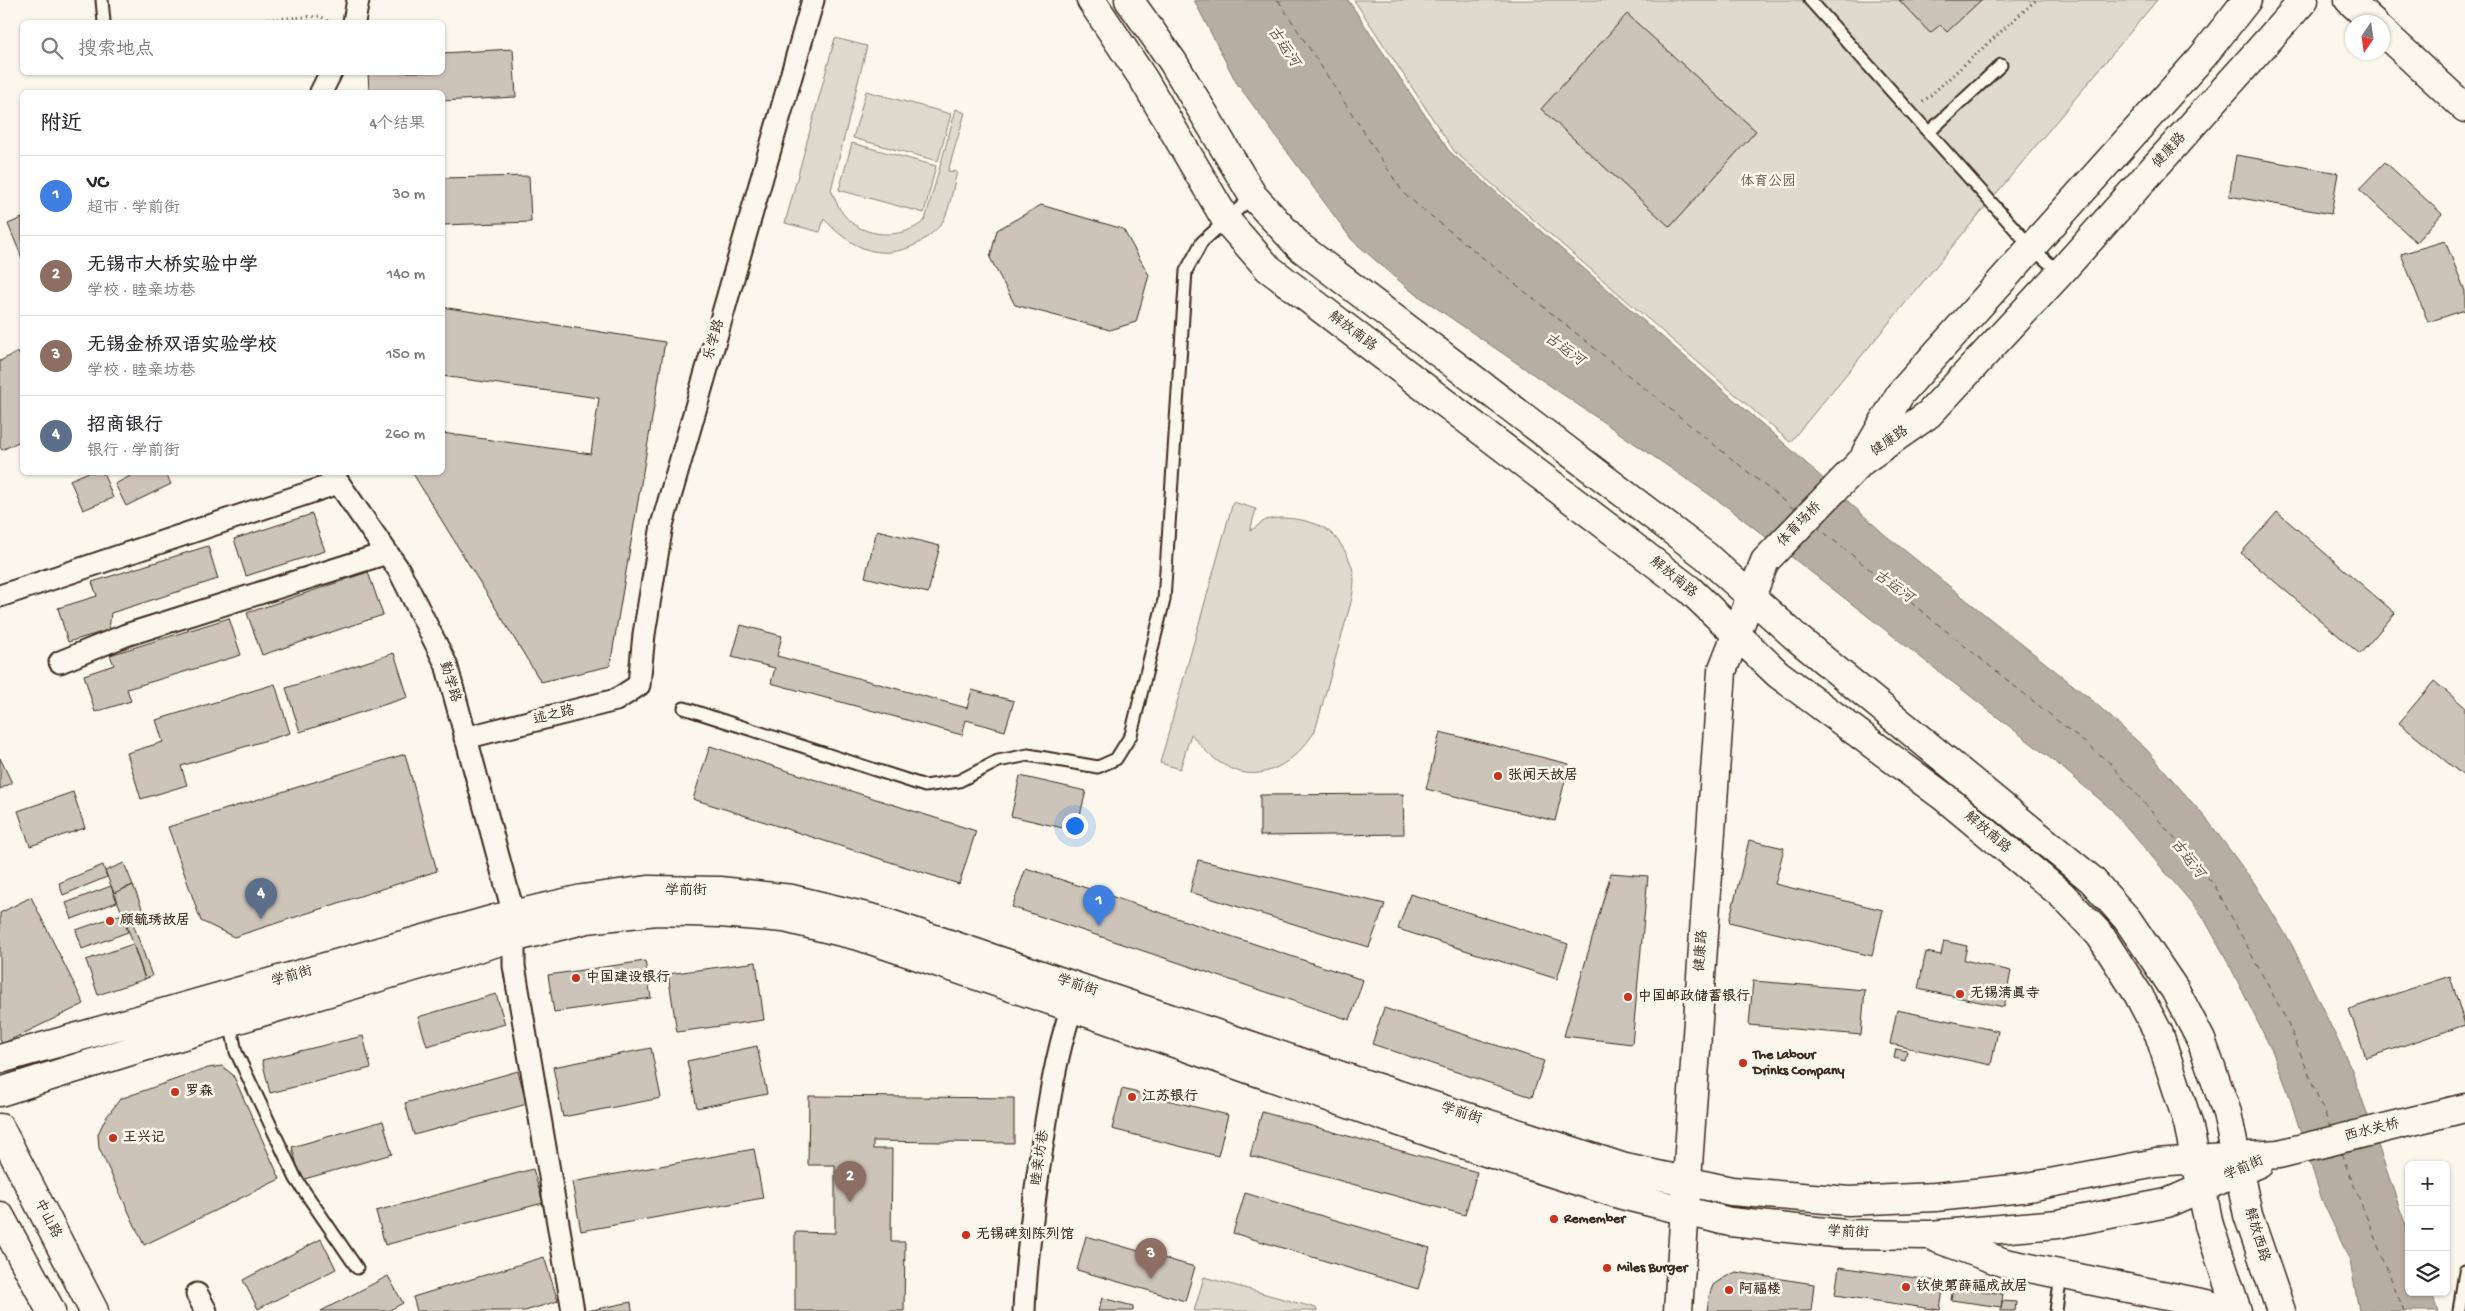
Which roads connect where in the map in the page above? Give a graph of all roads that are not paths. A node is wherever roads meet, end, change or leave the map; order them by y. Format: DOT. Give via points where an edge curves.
graph roads {
  1 [pos="102,0"];
  2 [pos="358,0"];
  3 [pos="813,0"];
  4 [pos="1091,0"];
  5 [pos="1129,0"];
  6 [pos="1810,0"];
  7 [pos="2247,0"];
  8 [pos="2304,0"];
  9 [pos="2350,0"];
  10 [pos="2366,15"];
  11 [pos="104,20"];
  12 [pos="354,20"];
  13 [pos="2390,38"];
  14 [pos="2001,65"];
  15 [pos="330,75"];
  16 [pos="322,90"];
  17 [pos="2465,108"];
  18 [pos="1929,132"];
  19 [pos="1253,196"];
  20 [pos="1226,220"];
  21 [pos="2032,248"];
  22 [pos="2060,273"];
  23 [pos="1862,461"];
  24 [pos="334,478"];
  25 [pos="387,553"];
  26 [pos="0,596"];
  27 [pos="1751,597"];
  28 [pos="1736,634"];
  29 [pos="60,662"];
  30 [pos="639,685"];
  31 [pos="684,708"];
  32 [pos="465,738"];
  33 [pos="515,926"];
  34 [pos="1072,1008"];
  35 [pos="230,1022"];
  36 [pos="0,1059"];
  37 [pos="0,1092"];
  38 [pos="2465,1108"];
  39 [pos="0,1128"];
  40 [pos="2279,1154"];
  41 [pos="2196,1160"];
  42 [pos="2238,1164"];
  43 [pos="1685,1181"];
  44 [pos="2201,1188"];
  45 [pos="1683,1211"];
  46 [pos="0,1216"];
  47 [pos="1930,1235"];
  48 [pos="357,1268"];
  49 [pos="2465,1271"];
  50 [pos="2061,1275"];
  51 [pos="51,1311"];
  52 [pos="94,1311"];
  53 [pos="573,1311"];
  54 [pos="1024,1311"];
  55 [pos="1678,1311"];
  56 [pos="2056,1311"];
  57 [pos="2228,1311"];
  58 [pos="2237,1311"];
  59 [pos="2281,1311"];
  60 [pos="2458,1311"];
  1 -- 11 [label="lane"];
  2 -- 12 [label="street"];
  3 -- 30 [label="street, 乐学路" via="662,526"];
  4 -- 20 [label="main road, 解放南路" via="1144,80"];
  5 -- 19 [label="main road" via="1173,62"];
  6 -- 18 [label="lane"];
  7 -- 21 [label="main road, 健康路" via="2203,56"];
  8 -- 22 [label="main road, 健康路"];
  9 -- 10 [label="main road"];
  13 -- 17 [label="main road"];
  14 -- 18 [label="lane"];
  15 -- 16 [label="street"];
  18 -- 21 [label="lane"];
  19 -- 20 [label="lane"];
  19 -- 27 [label="main road" via="1300,247 1706,556"];
  20 -- 28 [label="main road, 解放南路" via="1268,268 1689,589"];
  20 -- 31 [label="lane" via="1202,242 1186,271 1164,600 1131,735 1116,759 1098,767 1028,755 998,761 959,781 925,786"];
  21 -- 22 [label="lane"];
  21 -- 23 [label="main road, 健康路" via="1900,394"];
  22 -- 23 [label="main road, 健康路" via="1929,414"];
  23 -- 27 [label="main road, 体育场桥" via="1765,561"];
  24 -- 25 [label="street, 勤学路"];
  24 -- 26 [label="street"];
  25 -- 29 [label="street" via="126,635"];
  25 -- 32 [label="street, 勤学路" via="399,570 446,664"];
  27 -- 28 [label="main road, 健康路"];
  27 -- 42 [label="main road" via="2092,880 2127,919 2175,990 2201,1040 2227,1113"];
  28 -- 41 [label="main road, 解放南路" via="1778,674 1951,803 2061,894 2100,935 2159,1034 2188,1123"];
  28 -- 43 [label="main road, 健康路" via="1722,672"];
  30 -- 32 [label="street, 述之路" via="616,700"];
  32 -- 33 [label="street, 勤学路"];
  33 -- 34 [label="main road, 学前街" via="656,911 784,918 862,937"];
  33 -- 35 [label="main road, 学前街"];
  33 -- 36 [label="main road, 学前街"];
  33 -- 43 [label="main road, 学前街" via="582,899 648,890 720,891 792,899 875,919 1356,1081 1625,1168"];
  33 -- 53 [label="street, 勤学路" via="514,966"];
  34 -- 45 [label="main road, 学前街" via="1489,1153"];
  34 -- 54 [label="street, 睦亲坊巷" via="1061,1038 1051,1085 1026,1263"];
  35 -- 37 [label="main road, 学前街"];
  35 -- 48 [label="lane" via="236,1052 296,1179"];
  38 -- 40 [label="main road, 西水关桥"];
  39 -- 52 [label="main road, 中山路"];
  40 -- 42 [label="main road, 学前街"];
  41 -- 42 [label="main road, 学前街"];
  41 -- 43 [label="main road, 学前街" via="2156,1163 2023,1188 1859,1201 1731,1191"];
  41 -- 44 [label="main road, 解放南路"];
  42 -- 44 [label="main road, 学前街"];
  42 -- 59 [label="main road, 解放西路" via="2248,1215"];
  43 -- 45 [label="main road, 健康路"];
  44 -- 47 [label="main road, 学前街" via="2167,1203 2058,1224"];
  44 -- 58 [label="main road" via="2208,1225"];
  45 -- 47 [label="main road, 学前街" via="1730,1222 1844,1234"];
  45 -- 55 [label="main road, 健康路"];
  46 -- 51 [label="main road"];
  47 -- 50 [label="main road" via="2005,1264"];
  49 -- 60 [label="lane"];
  50 -- 56 [label="lane"];
  50 -- 57 [label="main road"];
}
